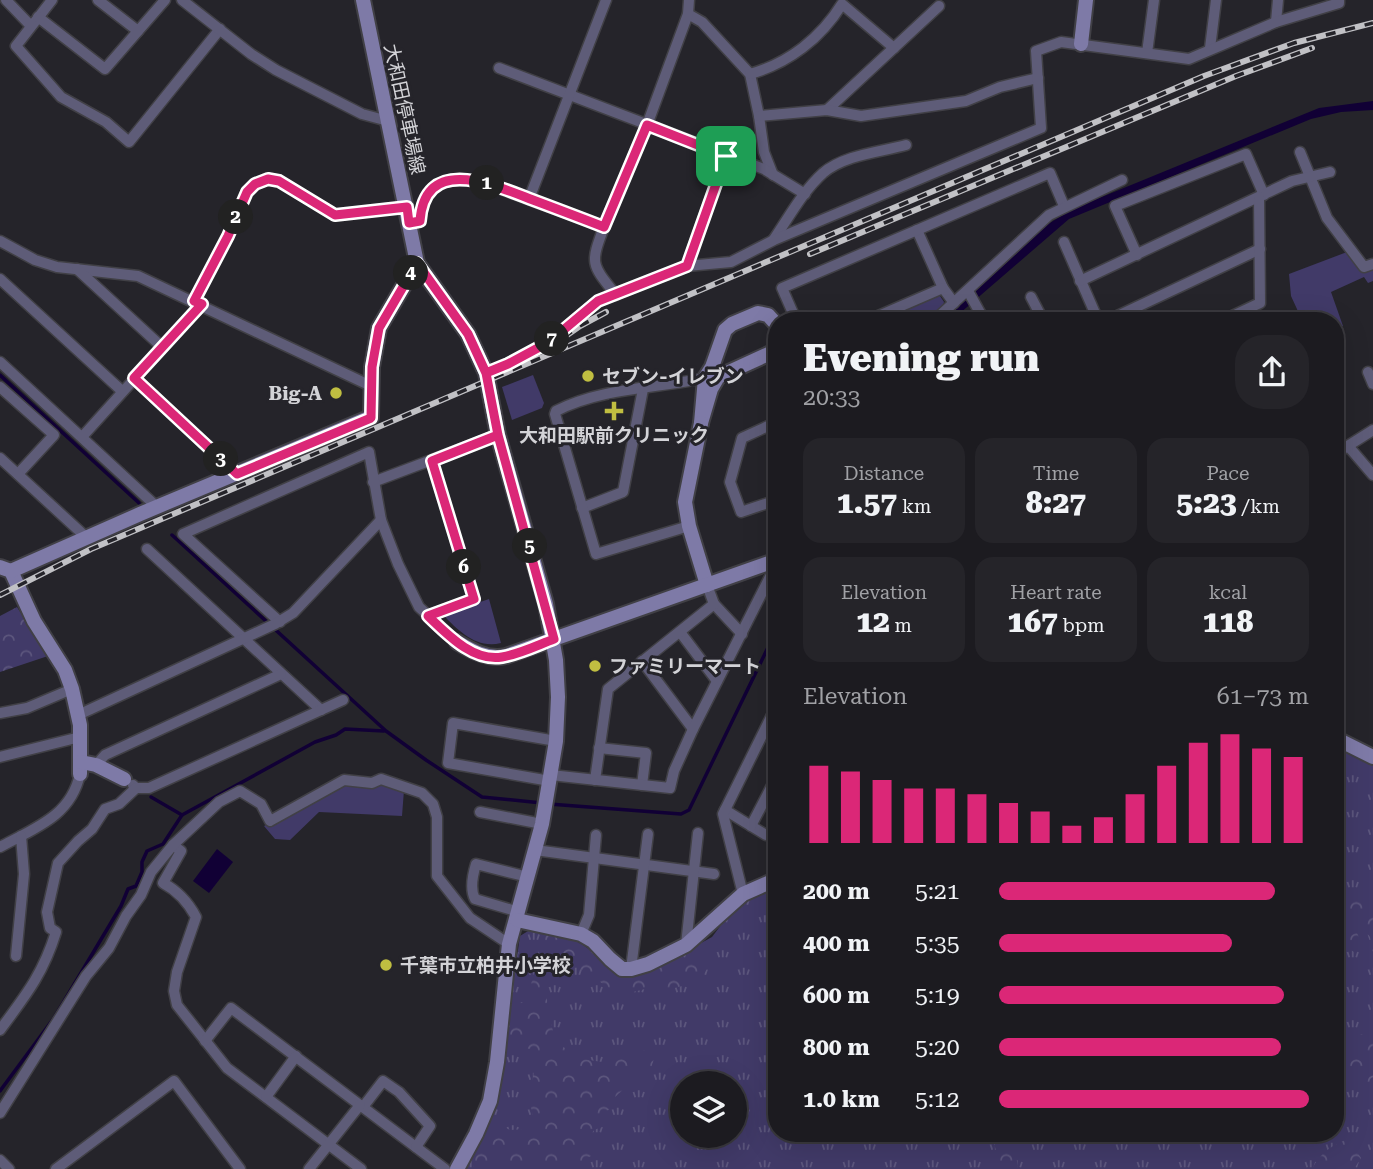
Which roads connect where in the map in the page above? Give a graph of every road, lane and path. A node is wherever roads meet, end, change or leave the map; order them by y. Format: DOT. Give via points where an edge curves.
graph roads {
  1 [pos="6,0"];
  2 [pos="52,0"];
  3 [pos="98,0"];
  4 [pos="165,0"];
  5 [pos="182,0"];
  6 [pos="363,0"];
  7 [pos="606,0"];
  8 [pos="689,0"];
  9 [pos="1086,0"];
  10 [pos="1154,0"];
  11 [pos="1216,0"];
  12 [pos="1278,0"];
  13 [pos="1339,0"];
  14 [pos="939,6"];
  15 [pos="688,14"];
  16 [pos="34,21"];
  17 [pos="1276,22"];
  18 [pos="220,29"];
  19 [pos="138,31"];
  20 [pos="1081,44"];
  21 [pos="894,48"];
  22 [pos="1210,48"];
  23 [pos="1147,53"];
  24 [pos="499,68"];
  25 [pos="750,74"];
  26 [pos="1038,78"];
  27 [pos="568,95"];
  28 [pos="827,110"];
  29 [pos="759,116"];
  30 [pos="388,121"];
  31 [pos="647,125"];
  32 [pos="906,145"];
  33 [pos="1300,152"];
  34 [pos="726,156"];
  35 [pos="1329,172"];
  36 [pos="773,175"];
  37 [pos="1310,177"];
  38 [pos="1122,180"];
  39 [pos="805,194"];
  40 [pos="1262,196"];
  41 [pos="528,199"];
  42 [pos="1064,206"];
  43 [pos="407,207"];
  44 [pos="409,223"];
  45 [pos="604,227"];
  46 [pos="917,230"];
  47 [pos="774,240"];
  48 [pos="0,241"];
  49 [pos="1064,242"];
  50 [pos="1260,249"];
  51 [pos="1137,255"];
  52 [pos="417,263"];
  53 [pos="1373,264"];
  54 [pos="687,266"];
  55 [pos="76,269"];
  56 [pos="0,279"];
  57 [pos="1080,281"];
  58 [pos="943,288"];
  59 [pos="969,292"];
  60 [pos="615,295"];
  61 [pos="1031,297"];
  62 [pos="198,303"];
  63 [pos="954,303"];
  64 [pos="792,312"];
  65 [pos="894,312"];
  66 [pos="944,312"];
  67 [pos="981,312"];
  68 [pos="1039,312"];
  69 [pos="1094,312"];
  70 [pos="1126,312"];
  71 [pos="1241,312"];
  72 [pos="768,315"];
  73 [pos="162,347"];
  74 [pos="768,352"];
  75 [pos="0,362"];
  76 [pos="1368,372"];
  77 [pos="486,373"];
  78 [pos="134,378"];
  79 [pos="705,378"];
  80 [pos="1373,383"];
  81 [pos="371,386"];
  82 [pos="0,387"];
  83 [pos="643,389"];
  84 [pos="122,391"];
  85 [pos="701,423"];
  86 [pos="768,426"];
  87 [pos="1373,430"];
  88 [pos="498,435"];
  89 [pos="82,438"];
  90 [pos="1349,447"];
  91 [pos="1344,450"];
  92 [pos="0,458"];
  93 [pos="432,461"];
  94 [pos="18,474"];
  95 [pos="237,474"];
  96 [pos="1373,475"];
  97 [pos="373,482"];
  98 [pos="768,503"];
  99 [pos="157,507"];
  100 [pos="582,508"];
  101 [pos="380,520"];
  102 [pos="689,526"];
  103 [pos="87,538"];
  104 [pos="147,549"];
  105 [pos="768,565"];
  106 [pos="4,572"];
  107 [pos="768,581"];
  108 [pos="707,584"];
  109 [pos="714,604"];
  110 [pos="428,616"];
  111 [pos="278,623"];
  112 [pos="680,632"];
  113 [pos="742,635"];
  114 [pos="243,639"];
  115 [pos="554,639"];
  116 [pos="457,642"];
  117 [pos="642,661"];
  118 [pos="282,674"];
  119 [pos="717,681"];
  120 [pos="72,689"];
  121 [pos="343,700"];
  122 [pos="321,710"];
  123 [pos="0,713"];
  124 [pos="78,715"];
  125 [pos="768,723"];
  126 [pos="693,729"];
  127 [pos="80,737"];
  128 [pos="556,741"];
  129 [pos="1344,742"];
  130 [pos="599,748"];
  131 [pos="0,757"];
  132 [pos="1373,757"];
  133 [pos="96,765"];
  134 [pos="80,768"];
  135 [pos="550,778"];
  136 [pos="595,780"];
  137 [pos="130,783"];
  138 [pos="642,785"];
  139 [pos="768,793"];
  140 [pos="725,810"];
  141 [pos="480,812"];
  142 [pos="542,824"];
  143 [pos="751,826"];
  144 [pos="698,833"];
  145 [pos="648,834"];
  146 [pos="768,834"];
  147 [pos="596,835"];
  148 [pos="21,836"];
  149 [pos="173,845"];
  150 [pos="0,846"];
  151 [pos="534,850"];
  152 [pos="593,858"];
  153 [pos="644,864"];
  154 [pos="693,871"];
  155 [pos="714,874"];
  156 [pos="528,877"];
  157 [pos="768,883"];
  158 [pos="743,894"];
  159 [pos="518,916"];
  160 [pos="581,933"];
  161 [pos="509,944"];
  162 [pos="686,945"];
  163 [pos="16,956"];
  164 [pos="631,969"];
  165 [pos="0,1030"];
  166 [pos="205,1041"];
  167 [pos="296,1056"];
  168 [pos="266,1097"];
  169 [pos="362,1106"];
  170 [pos="0,1113"];
  171 [pos="329,1144"];
  172 [pos="416,1147"];
  173 [pos="0,1160"];
  174 [pos="9,1169"];
  175 [pos="56,1169"];
  176 [pos="240,1169"];
  177 [pos="309,1169"];
  178 [pos="361,1169"];
  179 [pos="445,1169"];
  180 [pos="457,1169"];
  1 -- 16 [label="street"];
  2 -- 16 [label="street"];
  3 -- 19 [label="street"];
  4 -- 19 [label="street"];
  5 -- 18 [label="street"];
  6 -- 30 [label="street, 大和田停車場線"];
  7 -- 27 [label="street"];
  8 -- 15 [label="street"];
  9 -- 20 [label="street"];
  10 -- 23 [label="street"];
  11 -- 22 [label="street"];
  12 -- 17 [label="street"];
  13 -- 17 [label="street"];
  14 -- 21 [label="street"];
  15 -- 25 [label="street" via="702,22"];
  15 -- 31 [label="street"];
  16 -- 18 [label="street" via="16,46 61,97 106,122 129,142"];
  16 -- 19 [label="street" via="105,69"];
  17 -- 22 [label="street"];
  18 -- 30 [label="street" via="276,70 362,114"];
  20 -- 23 [label="street"];
  20 -- 26 [label="street" via="1062,42 1036,51"];
  21 -- 25 [label="street" via="842,4 822,32 805,46 772,68"];
  21 -- 28 [label="street"];
  22 -- 23 [label="street" via="1189,59"];
  24 -- 27 [label="street"];
  25 -- 29 [label="street"];
  26 -- 28 [label="street" via="966,101 861,116"];
  26 -- 47 [label="street" via="1041,128"];
  27 -- 31 [label="street"];
  27 -- 41 [label="street"];
  28 -- 29 [label="street"];
  29 -- 36 [label="street"];
  30 -- 43 [label="street, 大和田停車場線"];
  31 -- 34 [label="street"];
  31 -- 45 [label="street"];
  32 -- 39 [label="street" via="846,161 824,172"];
  33 -- 37 [label="street"];
  34 -- 36 [label="street"];
  34 -- 54 [label="street"];
  35 -- 37 [label="street"];
  36 -- 39 [label="street"];
  37 -- 40 [label="street"];
  37 -- 53 [label="street" via="1334,228 1364,267"];
  38 -- 42 [label="street"];
  39 -- 47 [label="street"];
  40 -- 50 [label="street"];
  40 -- 51 [label="street"];
  40 -- 51 [label="street" via="1246,154 1115,206"];
  41 -- 44 [label="street" via="476,180 452,181 430,191 420,221"];
  41 -- 45 [label="street"];
  42 -- 46 [label="street" via="1050,173"];
  42 -- 59 [label="street"];
  43 -- 44 [label="street, 大和田停車場線"];
  43 -- 62 [label="street" via="335,215 279,181 255,184 247,192"];
  44 -- 52 [label="street, 大和田停車場線"];
  45 -- 60 [label="street" via="594,261"];
  46 -- 58 [label="street"];
  46 -- 64 [label="street" via="782,288"];
  47 -- 54 [label="street" via="731,262"];
  48 -- 55 [label="street" via="35,260"];
  49 -- 57 [label="street"];
  50 -- 70 [label="street"];
  50 -- 71 [label="street" via="1260,303"];
  51 -- 57 [label="street"];
  52 -- 77 [label="street, 大和田停車場線" via="468,334"];
  52 -- 81 [label="street" via="379,328"];
  54 -- 60 [label="street"];
  55 -- 62 [label="street" via="138,276"];
  55 -- 73 [label="street"];
  56 -- 84 [label="street"];
  57 -- 69 [label="street"];
  58 -- 63 [label="street"];
  58 -- 65 [label="street"];
  59 -- 63 [label="street"];
  59 -- 67 [label="street"];
  60 -- 77 [label="street" via="594,304 549,342"];
  61 -- 68 [label="street"];
  62 -- 73 [label="street"];
  62 -- 81 [label="street"];
  63 -- 66 [label="street"];
  72 -- 79 [label="street" via="758,313 725,330"];
  73 -- 78 [label="street"];
  74 -- 85 [label="street" via="718,377"];
  75 -- 89 [label="street"];
  76 -- 80 [label="street"];
  77 -- 88 [label="street, 大和田停車場線"];
  78 -- 84 [label="street"];
  78 -- 95 [label="street"];
  79 -- 83 [label="street"];
  79 -- 85 [label="street"];
  81 -- 95 [label="street" via="371,418"];
  82 -- 94 [label="street" via="54,435"];
  83 -- 100 [label="street" via="622,492"];
  83 -- 100 [label="street" via="556,411"];
  84 -- 89 [label="street"];
  85 -- 102 [label="street" via="685,502"];
  86 -- 98 [label="street" via="742,438 730,482 741,512"];
  87 -- 90 [label="street"];
  88 -- 93 [label="street"];
  88 -- 115 [label="street, 大和田停車場線"];
  89 -- 99 [label="street"];
  90 -- 91 [label="street"];
  90 -- 96 [label="street"];
  92 -- 94 [label="street"];
  93 -- 97 [label="street"];
  93 -- 110 [label="street" via="474,599"];
  94 -- 103 [label="street"];
  95 -- 99 [label="street"];
  97 -- 101 [label="street"];
  97 -- 111 [label="street" via="369,452 183,534"];
  99 -- 103 [label="street"];
  100 -- 102 [label="street" via="596,554"];
  101 -- 110 [label="street" via="411,593"];
  101 -- 111 [label="street" via="293,613"];
  102 -- 108 [label="street"];
  103 -- 106 [label="street"];
  104 -- 114 [label="street"];
  105 -- 108 [label="street"];
  106 -- 120 [label="street"];
  107 -- 113 [label="street"];
  108 -- 109 [label="street"];
  108 -- 115 [label="street"];
  109 -- 112 [label="street"];
  109 -- 113 [label="street"];
  110 -- 116 [label="street"];
  111 -- 114 [label="street"];
  112 -- 117 [label="street"];
  112 -- 119 [label="street"];
  113 -- 119 [label="street"];
  114 -- 118 [label="street"];
  114 -- 124 [label="street"];
  115 -- 116 [label="street" via="499,658"];
  115 -- 128 [label="street, 大和田停車場線"];
  117 -- 126 [label="street"];
  117 -- 130 [label="street" via="608,689"];
  118 -- 122 [label="street"];
  118 -- 133 [label="street" via="105,755"];
  119 -- 126 [label="street"];
  120 -- 123 [label="street" via="27,708"];
  120 -- 124 [label="street"];
  121 -- 122 [label="street"];
  122 -- 137 [label="street" via="149,788"];
  124 -- 127 [label="street"];
  125 -- 140 [label="street"];
  126 -- 138 [label="street" via="670,788"];
  127 -- 131 [label="street"];
  127 -- 134 [label="street"];
  128 -- 135 [label="street, 大和田停車場線"];
  128 -- 135 [label="street" via="453,723 448,763"];
  129 -- 132 [label="street"];
  130 -- 136 [label="street"];
  130 -- 138 [label="street" via="646,753"];
  133 -- 134 [label="street"];
  133 -- 137 [label="street"];
  134 -- 148 [label="street" via="77,788 64,808"];
  135 -- 136 [label="street"];
  135 -- 142 [label="street, 大和田停車場線"];
  136 -- 138 [label="street"];
  137 -- 165 [label="street" via="119,804 105,809 58,863 47,912 50,928 56,932 47,960"];
  139 -- 143 [label="street"];
  140 -- 143 [label="street"];
  140 -- 158 [label="street"];
  141 -- 142 [label="street"];
  142 -- 151 [label="street, 大和田停車場線"];
  143 -- 146 [label="street"];
  144 -- 154 [label="street"];
  145 -- 153 [label="street"];
  147 -- 152 [label="street"];
  148 -- 150 [label="street"];
  148 -- 163 [label="street" via="24,874"];
  149 -- 161 [label="street" via="219,802 240,791 261,804 270,821 344,780 372,783 381,779 422,793 432,804 437,817 437,876 470,918"];
  149 -- 166 [label="street" via="181,851 163,883 176,890 196,917 174,991 177,1005"];
  149 -- 170 [label="street" via="151,872 109,948 86,976"];
  151 -- 152 [label="street"];
  151 -- 156 [label="street, 大和田停車場線"];
  152 -- 153 [label="street"];
  152 -- 160 [label="street" via="589,915"];
  153 -- 154 [label="street"];
  153 -- 164 [label="street"];
  154 -- 155 [label="street"];
  154 -- 162 [label="street"];
  156 -- 159 [label="street, 大和田停車場線"];
  156 -- 159 [label="street" via="476,864 472,878 475,899"];
  157 -- 158 [label="street"];
  158 -- 162 [label="street"];
  159 -- 160 [label="street"];
  159 -- 161 [label="street, 大和田停車場線"];
  160 -- 164 [label="street" via="622,969"];
  161 -- 180 [label="street, 大和田停車場線" via="490,1101"];
  162 -- 164 [label="street"];
  166 -- 167 [label="street" via="231,1007"];
  166 -- 168 [label="street" via="227,1068"];
  167 -- 168 [label="street"];
  167 -- 169 [label="street"];
  168 -- 171 [label="street"];
  169 -- 171 [label="street"];
  169 -- 172 [label="street"];
  169 -- 172 [label="street" via="383,1081 399,1092 430,1126"];
  171 -- 177 [label="street"];
  171 -- 178 [label="street"];
  172 -- 179 [label="street"];
  173 -- 174 [label="street"];
  175 -- 176 [label="street" via="174,1081"];
}
